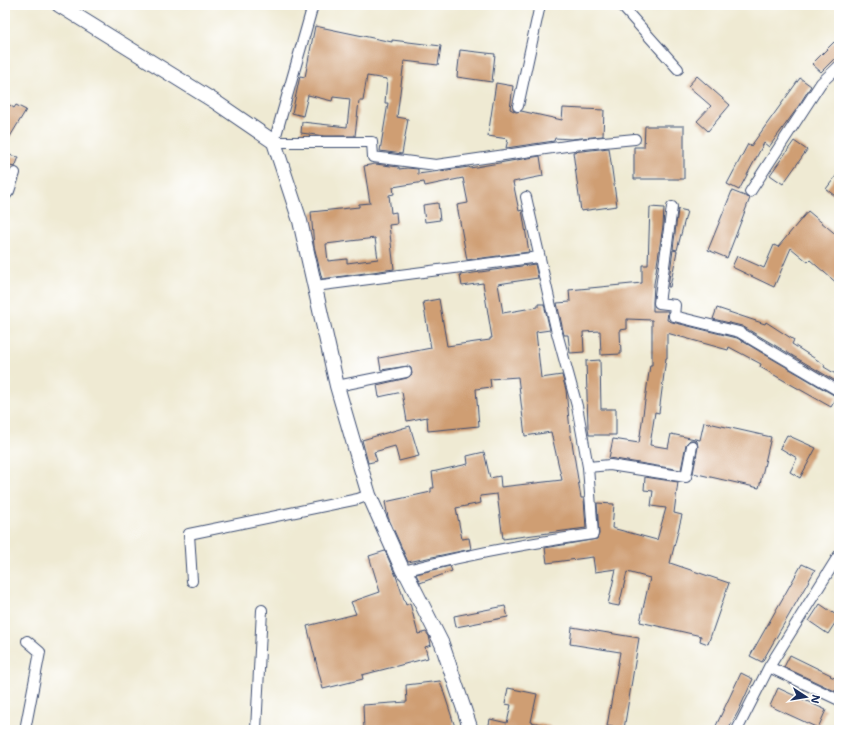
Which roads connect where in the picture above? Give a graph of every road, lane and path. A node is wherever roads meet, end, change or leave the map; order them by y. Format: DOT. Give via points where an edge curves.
graph roads {
  1 [pos="59,5"];
  2 [pos="313,5"];
  3 [pos="540,5"];
  4 [pos="621,5"];
  5 [pos="839,66"];
  6 [pos="678,69"];
  7 [pos="518,106"];
  8 [pos="635,139"];
  9 [pos="274,142"];
  10 [pos="15,173"];
  11 [pos="750,192"];
  12 [pos="5,196"];
  13 [pos="526,197"];
  14 [pos="672,207"];
  15 [pos="540,257"];
  16 [pos="315,286"];
  17 [pos="406,372"];
  18 [pos="337,386"];
  19 [pos="839,392"];
  20 [pos="692,446"];
  21 [pos="588,467"];
  22 [pos="369,495"];
  23 [pos="838,561"];
  24 [pos="403,571"];
  25 [pos="192,581"];
  26 [pos="262,610"];
  27 [pos="27,641"];
  28 [pos="769,667"];
  29 [pos="839,700"];
  30 [pos="25,730"];
  31 [pos="256,730"];
  32 [pos="470,730"];
  33 [pos="737,730"];
  1 -- 9 [label="street" via="214,101"];
  2 -- 9 [label="street"];
  3 -- 7 [label="street"];
  4 -- 6 [label="street"];
  5 -- 11 [label="street" via="821,84"];
  8 -- 9 [label="street" via="573,145 436,165 373,158 372,142"];
  9 -- 16 [label="street" via="300,221"];
  10 -- 12 [label="street" via="10,191"];
  13 -- 15 [label="street"];
  14 -- 19 [label="street" via="659,303 675,305 674,316 739,332"];
  15 -- 16 [label="street"];
  15 -- 21 [label="street"];
  16 -- 18 [label="street"];
  17 -- 18 [label="street"];
  18 -- 22 [label="street"];
  20 -- 21 [label="street" via="686,477 610,465"];
  21 -- 24 [label="street" via="593,534 539,541"];
  22 -- 24 [label="street"];
  22 -- 25 [label="street" via="189,534"];
  23 -- 28 [label="street"];
  24 -- 32 [label="street" via="442,644"];
  26 -- 31 [label="street"];
  27 -- 30 [label="street" via="40,652"];
  28 -- 29 [label="street"];
  28 -- 33 [label="street"];
}
